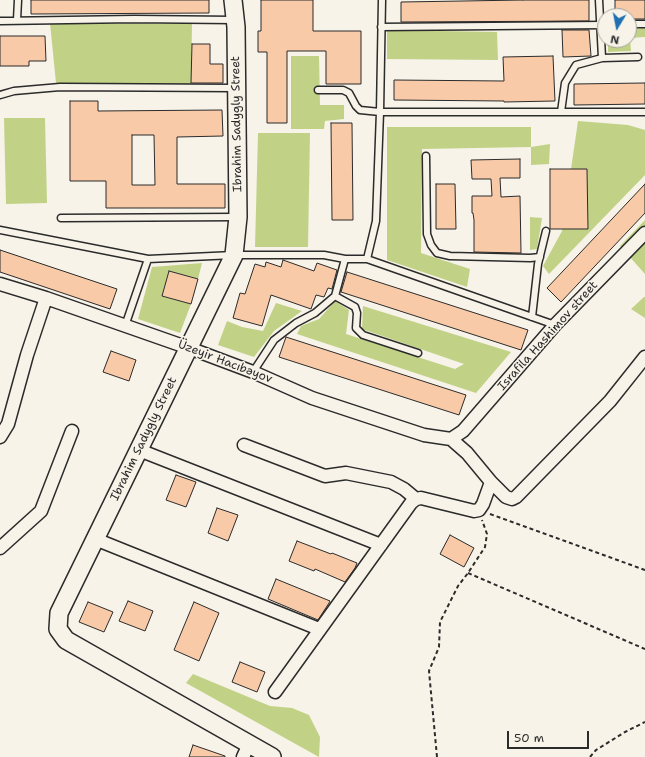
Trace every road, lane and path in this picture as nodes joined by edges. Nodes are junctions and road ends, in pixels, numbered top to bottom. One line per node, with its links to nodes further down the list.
1 (18, 0): 4 (lane)
2 (233, 0): 5 (street, Ibrahim Sadygly Street)
3 (382, 0): 8 (lane)
4 (17, 20): 5 (lane); 6 (lane)
5 (235, 20): 12 (street, Ibrahim Sadygly Street)
6 (0, 21)
7 (597, 25): 8 (lane)
8 (382, 27): 15 (lane)
9 (602, 48): 11 (lane)
10 (638, 57): 11 (lane)
11 (602, 58): 16 (lane)
12 (236, 88): 14 (lane); 21 (street, Ibrahim Sadygly Street)
13 (318, 90): 15 (lane)
14 (0, 95)
15 (380, 112): 16 (lane); 30 (lane)
16 (560, 112): 17 (lane)
17 (637, 112): 18 (lane); 19 (lane)
18 (645, 112)
19 (645, 117)
20 (426, 156): 27 (lane)
21 (238, 217): 22 (lane); 26 (street, Ibrahim Sadygly Street)
22 (61, 218)
23 (0, 230): 28 (lane)
24 (546, 231): 27 (lane)
25 (645, 233): 35 (street, Israfila Hashimov street)
26 (234, 255): 28 (lane); 29 (lane); 37 (street, Ibrahim Sadygly Street)
27 (540, 257): 34 (lane)
28 (148, 259): 36 (lane)
29 (345, 259): 30 (lane); 32 (lane)
30 (367, 259): 34 (lane)
31 (0, 284): 33 (street, Üzeyir Hacıbəyov)
32 (335, 296): 38 (lane); 40 (lane)
33 (46, 298): 36 (street, Üzeyir Hacıbəyov); 42 (street)
34 (532, 316): 35 (lane)
35 (555, 325): 43 (street, Israfila Hashimov street)
36 (125, 326): 37 (street, Üzeyir Hacıbəyov)
37 (189, 348): 40 (street, Üzeyir Hacıbəyov); 45 (street, Ibrahim Sadygly Street)
38 (418, 353)
39 (645, 357): 46 (street)
40 (253, 372): 43 (street, Üzeyir Hacıbəyov)
41 (72, 431): 51 (street)
42 (0, 437)
43 (451, 439): 46 (street)
44 (244, 445): 47 (street)
45 (139, 450): 49 (street, Ibrahim Sadygly Street); 50 (street)
46 (490, 482): 48 (street)
47 (416, 499): 48 (street); 50 (street)
48 (479, 510): 52 (path); 53 (path)
49 (95, 539): 54 (street); 58 (street, Ibrahim Sadygly Street)
50 (381, 545): 54 (street)
51 (0, 548)
52 (645, 570)
53 (468, 573): 55 (path); 60 (path)
54 (320, 629): 56 (street)
55 (645, 648)
56 (275, 692)
57 (645, 722): 61 (path)
58 (246, 751): 59 (street, Ibrahim Sadygly Street)
59 (272, 757)
60 (437, 757)
61 (590, 757)

